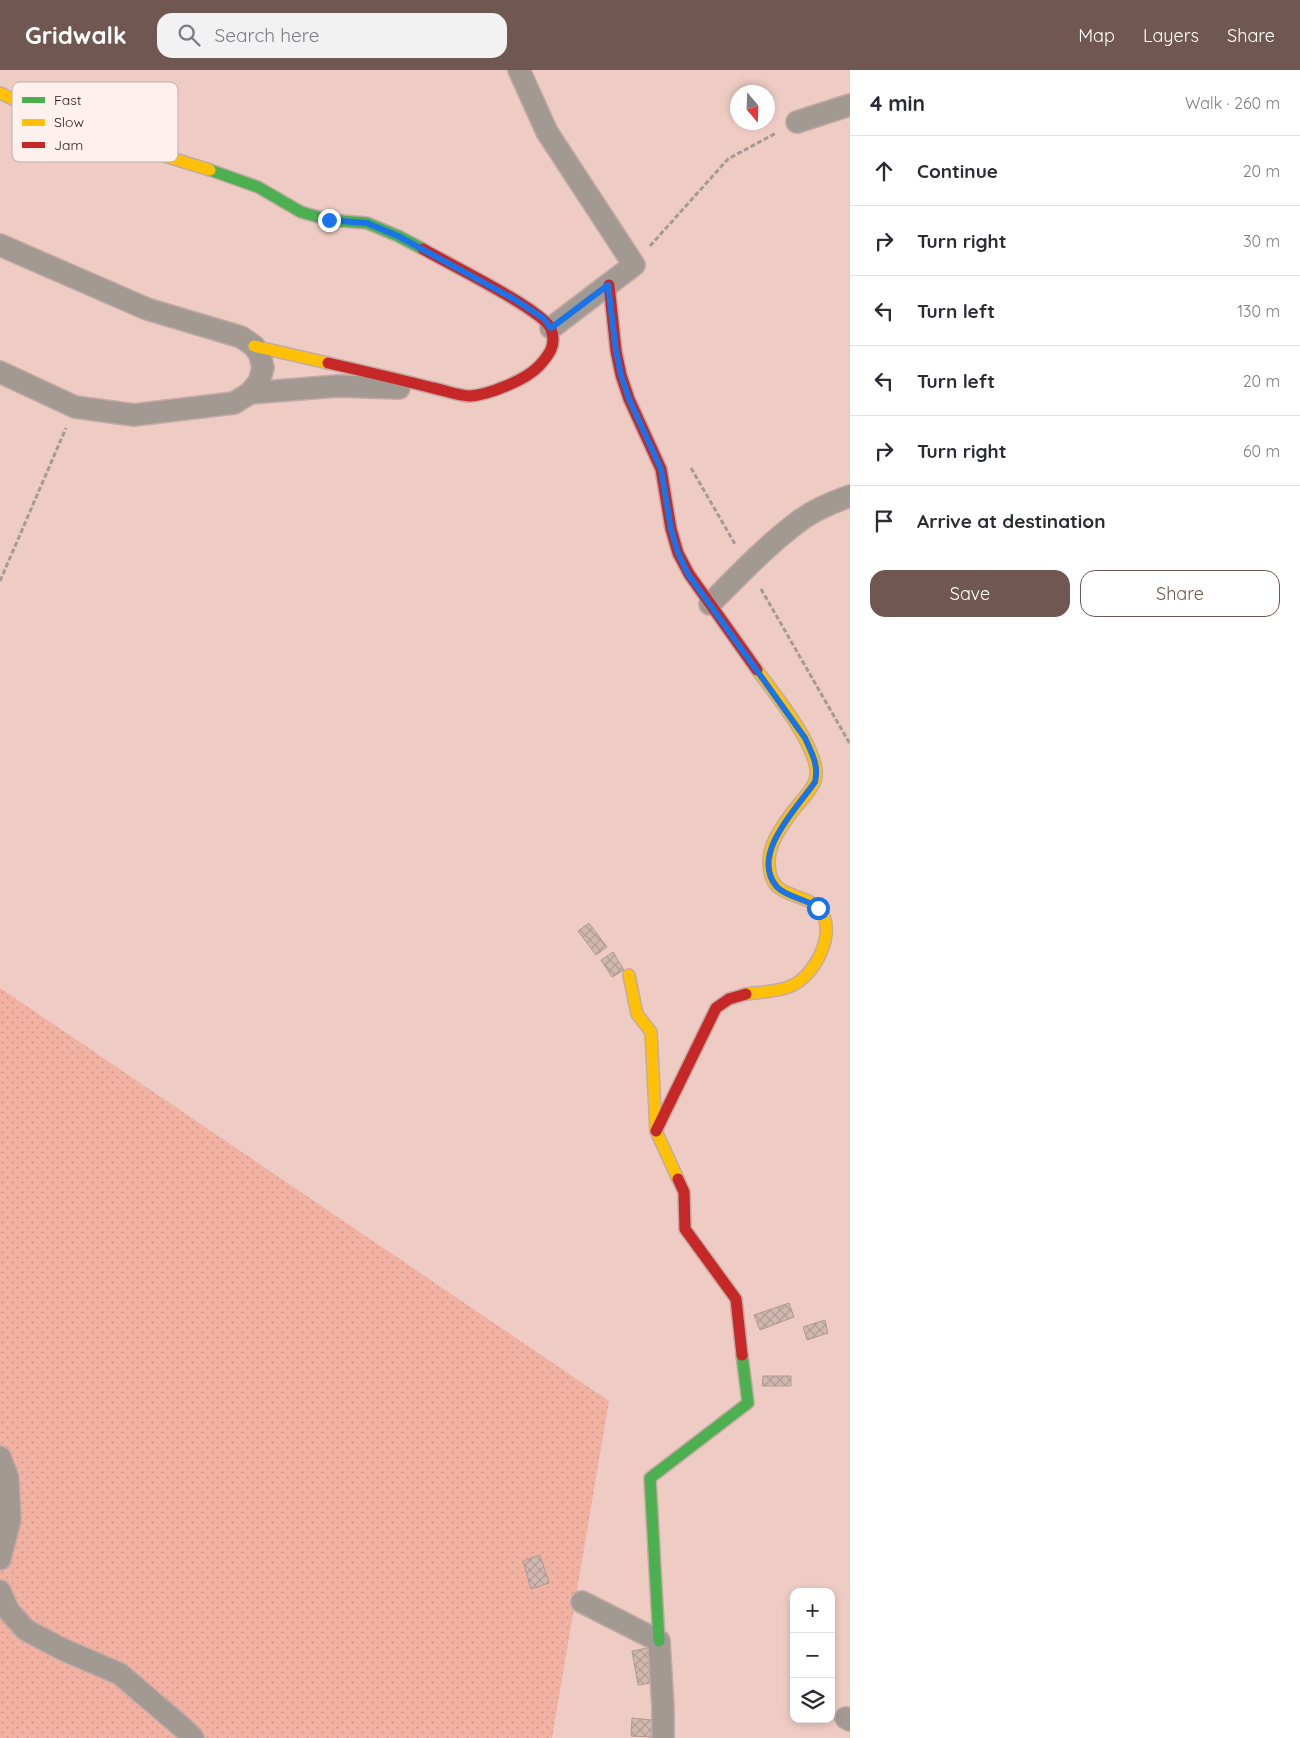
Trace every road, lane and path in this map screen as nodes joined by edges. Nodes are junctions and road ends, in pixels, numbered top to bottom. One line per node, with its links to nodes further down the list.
1 (519, 70): 8 (street)
2 (0, 93): 3 (street)
3 (12, 99)
4 (850, 105): 5 (street)
5 (797, 122): 8 (path)
6 (178, 160): 10 (street)
7 (0, 245): 11 (street)
8 (634, 265): 9 (street)
9 (608, 285): 10 (street); 20 (street)
10 (551, 328): 13 (street)
11 (254, 346): 13 (street); 14 (street)
12 (0, 372): 15 (street)
13 (444, 390): 14 (street)
14 (250, 393): 15 (street)
15 (75, 408): 19 (path)
16 (689, 465): 18 (path)
17 (850, 496): 18 (street)
18 (747, 566): 20 (street); 21 (path)
19 (0, 581)
20 (710, 604): 23 (street)
21 (850, 744)
22 (629, 975): 23 (street)
23 (656, 1131): 28 (street)
24 (0, 1457): 25 (street)
25 (0, 1559)
26 (0, 1591): 29 (street)
27 (582, 1602): 28 (street)
28 (658, 1641): 30 (street)
29 (192, 1738)
30 (663, 1738)

